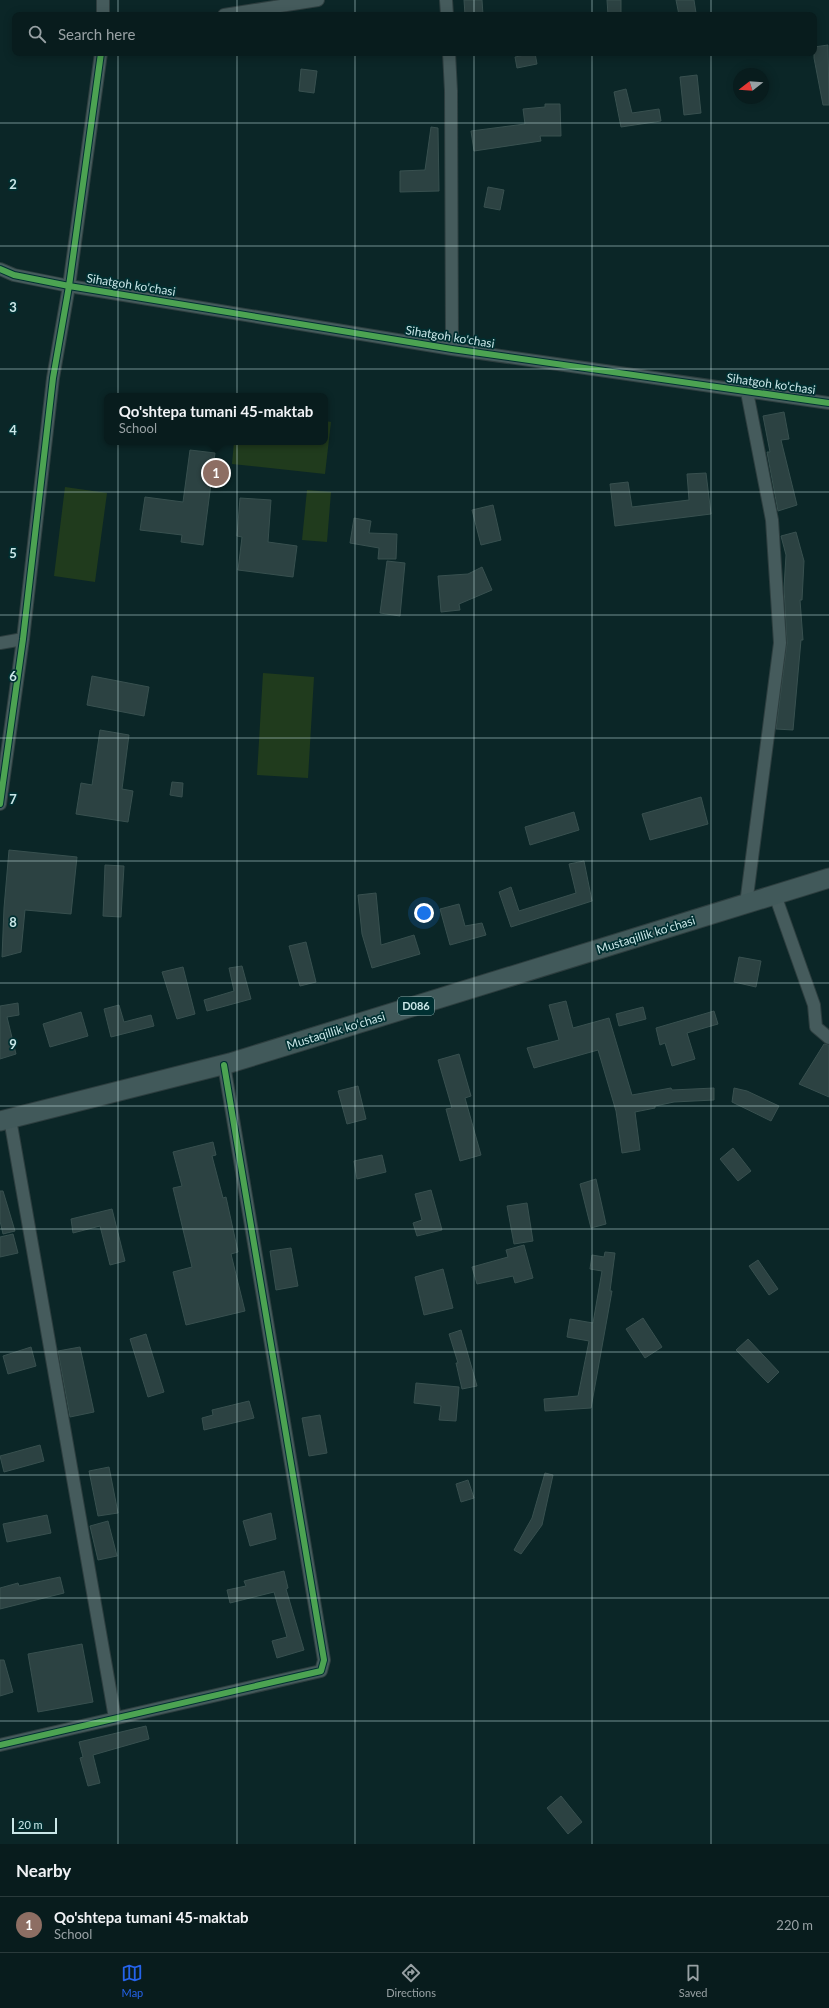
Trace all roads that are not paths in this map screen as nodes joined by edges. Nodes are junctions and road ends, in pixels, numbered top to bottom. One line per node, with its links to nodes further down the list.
1 (103, 0): 4 (street)
2 (318, 0): 5 (street)
3 (446, 0): 6 (street)
4 (103, 12)
5 (243, 12)
6 (447, 12)
7 (101, 56): 10 (street, Sihatgoh ko'chasi)
8 (449, 56): 11 (street)
9 (0, 269): 10 (street, Sihatgoh ko'chasi)
10 (69, 286): 11 (street, Sihatgoh ko'chasi); 14 (street, Sihatgoh ko'chasi)
11 (452, 349): 12 (street, Sihatgoh ko'chasi)
12 (747, 392): 13 (street, Sihatgoh ko'chasi); 19 (street)
13 (829, 403)
14 (23, 639): 15 (street); 16 (street, Sihatgoh ko'chasi)
15 (0, 643)
16 (0, 804)
17 (829, 878): 18 (main road, Mustaqillik koʻchasi / D086)
18 (775, 895): 19 (main road, Mustaqillik koʻchasi / D086); 20 (street)
19 (746, 904): 21 (main road, Mustaqillik koʻchasi / D086)
20 (829, 1038)
21 (224, 1065): 22 (main road, Mustaqillik koʻchasi / D086); 23 (street)
22 (5, 1120): 23 (street)
23 (115, 1718): 24 (street)
24 (0, 1745)

